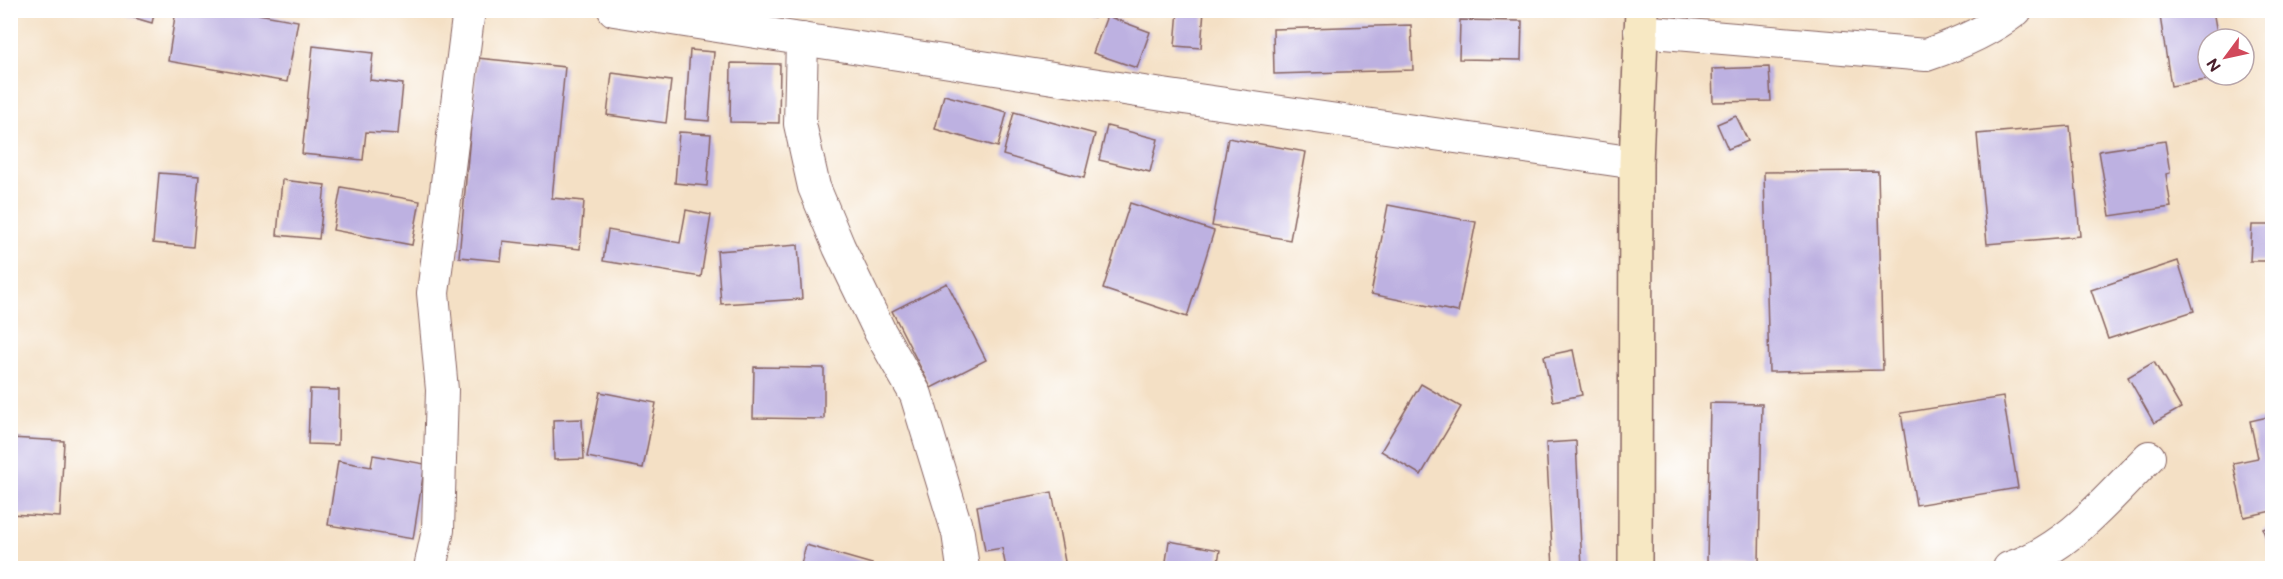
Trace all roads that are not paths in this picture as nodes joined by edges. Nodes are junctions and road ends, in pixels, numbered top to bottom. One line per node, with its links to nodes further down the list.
1 (469, 10): 8 (street)
2 (614, 10): 5 (street)
3 (2016, 10): 4 (street)
4 (1641, 21): 6 (main road)
5 (802, 39): 6 (street); 9 (street)
6 (1636, 163): 10 (main road)
7 (2149, 457): 11 (street)
8 (430, 568)
9 (963, 568)
10 (1635, 568)
11 (2009, 568)

